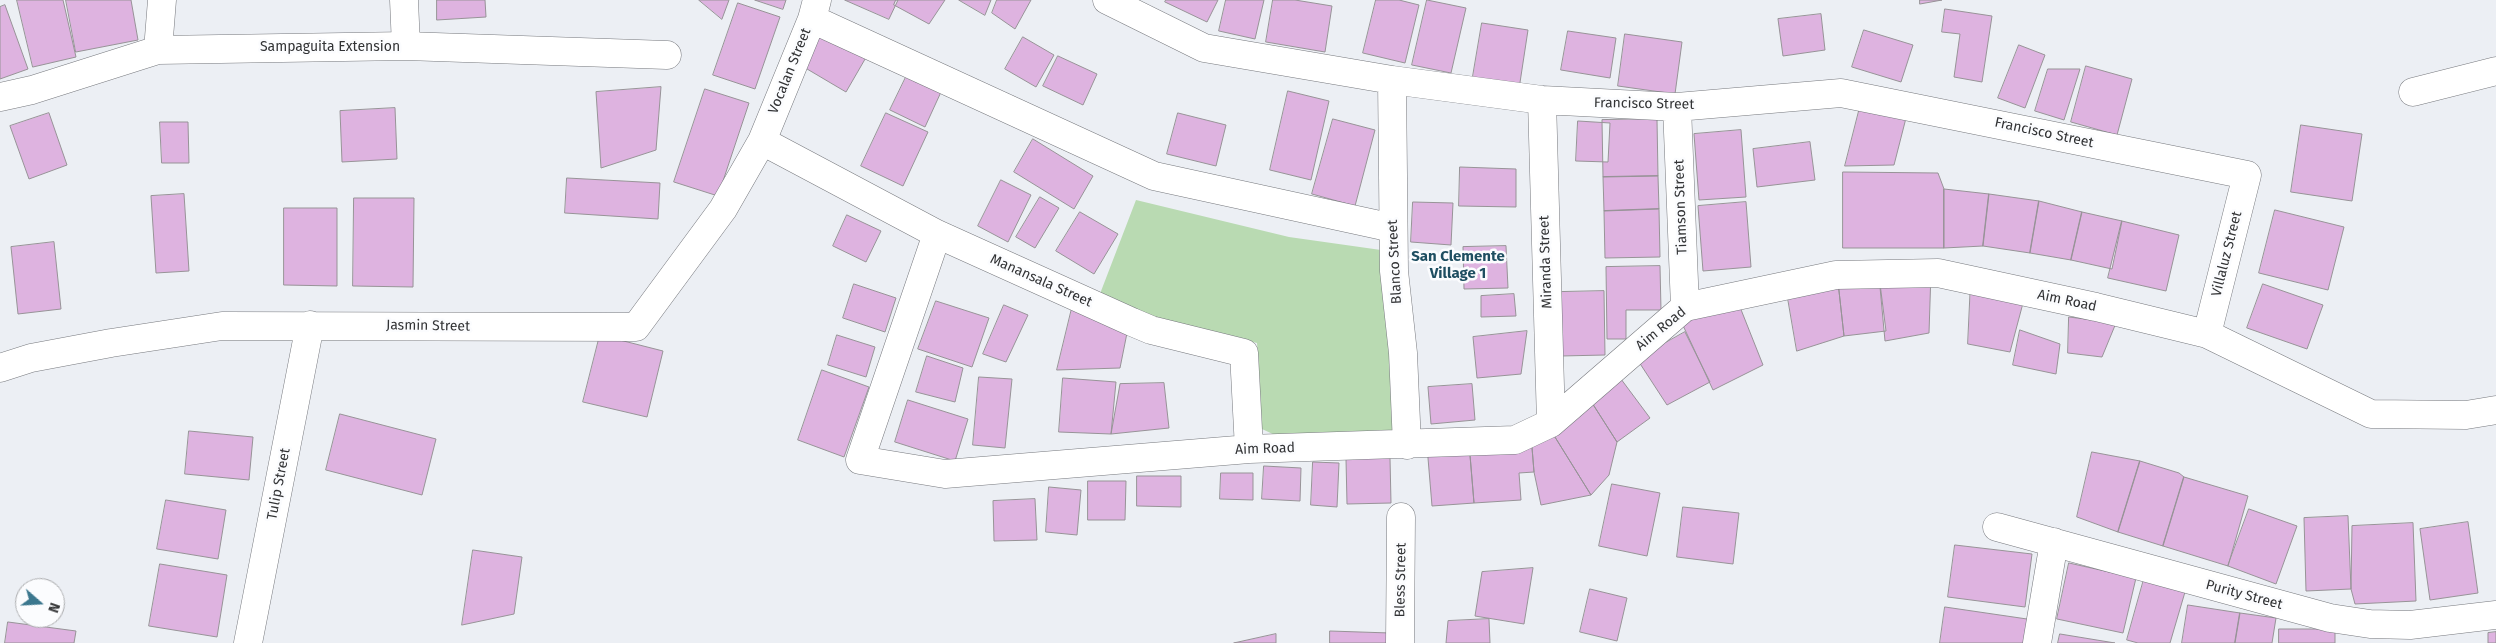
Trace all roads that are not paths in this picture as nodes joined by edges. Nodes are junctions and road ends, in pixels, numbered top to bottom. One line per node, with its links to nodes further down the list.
1 (162, 0): 6 (street)
2 (404, 0): 5 (street)
3 (1107, 0): 9 (street, Francisco Street)
4 (814, 9): 14 (street, Vocalan Street); 16 (street)
5 (406, 46): 6 (street, Sampaguita Extension); 7 (street, Sampaguita Extension)
6 (158, 50): 11 (street, Sampaguita Extension)
7 (667, 55)
8 (2496, 71): 10 (street)
9 (1392, 80): 12 (street, Francisco Street); 16 (street, Blanco Street)
10 (2413, 92)
11 (0, 97)
12 (1542, 100): 13 (street, Francisco Street); 23 (street, Miranda Street)
13 (1677, 107): 15 (street, Francisco Street); 18 (street, Tiamson Street)
14 (762, 141): 17 (street, Manansala Street); 19 (street, Jasmin Street)
15 (2247, 175): 20 (street, Villaluz Street)
16 (1393, 228): 24 (street, Blanco Street)
17 (937, 234): 25 (street, Manansala Street); 25 (street, Aim Road)
18 (1685, 307): 20 (street, Aim Road); 23 (street, Aim Road)
19 (310, 325): 21 (street, Jasmin Street); 30 (street, Tulip Street)
20 (2207, 334): 22 (street, Aim Road)
21 (0, 368)
22 (2496, 410)
23 (1551, 423): 24 (street, Aim Road)
24 (1407, 445): 25 (street, Aim Road)
25 (1249, 449)
26 (1402, 517): 31 (street, Bless Street)
27 (1997, 527): 28 (street, Purity Street)
28 (2054, 542): 29 (street, Purity Street); 32 (street)
29 (2496, 615)
30 (248, 643)
31 (1400, 643)
32 (2037, 643)

